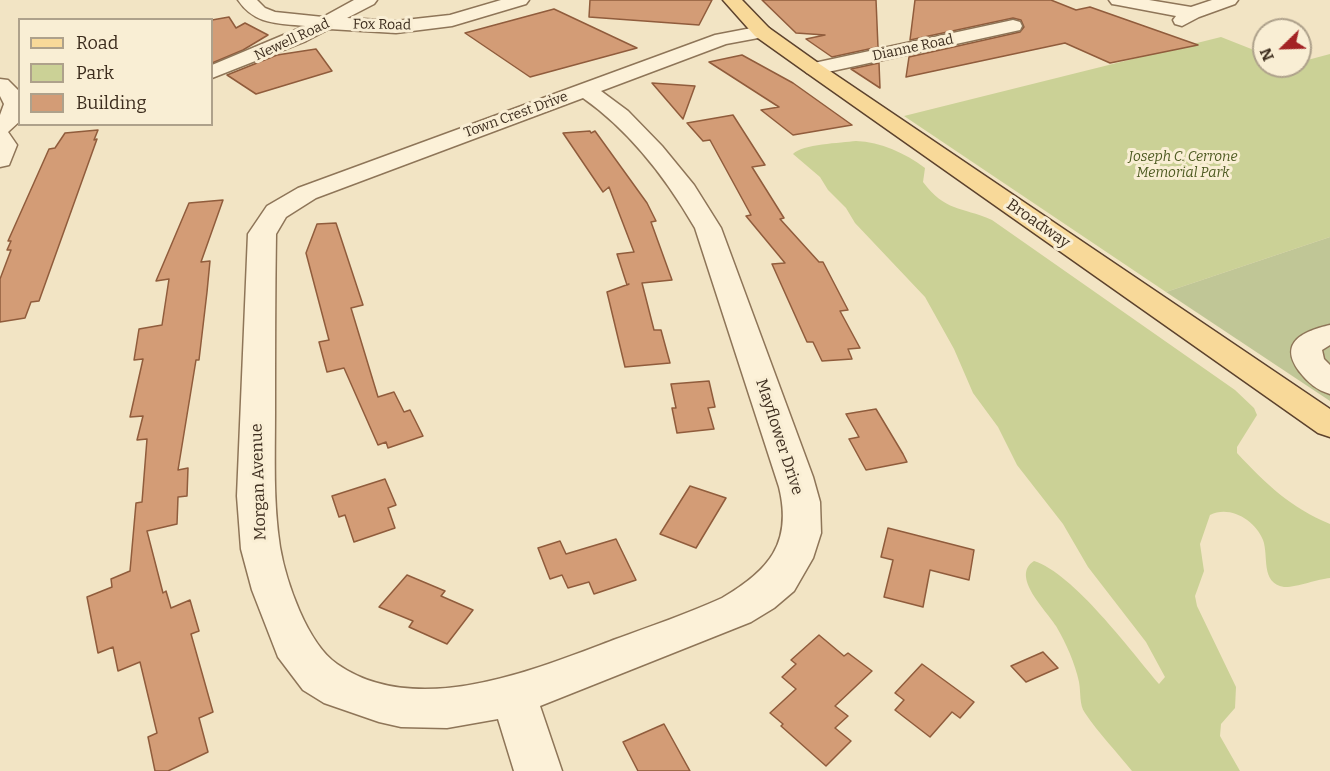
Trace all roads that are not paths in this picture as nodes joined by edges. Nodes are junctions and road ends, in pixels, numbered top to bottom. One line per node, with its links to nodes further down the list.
1 (247, 0): 7 (street, Fox Road)
2 (368, 0): 7 (street, Newell Road)
3 (520, 0): 7 (street, Fox Road)
4 (1118, 0): 5 (street)
5 (1228, 0)
6 (748, 17): 9 (main road, Broadway); 12 (street, Town Crest Drive)
7 (329, 23): 10 (street, Newell Road)
8 (1013, 26): 9 (street, Dianne Road)
9 (814, 69): 19 (main road, Broadway)
10 (213, 72)
11 (0, 85): 13 (street)
12 (585, 90): 16 (street, Town Crest Drive); 20 (street, Mayflower Drive)
13 (0, 127)
14 (0, 137): 15 (street)
15 (0, 160)
16 (276, 212): 20 (street, Morgan Avenue)
17 (1330, 334): 18 (street)
18 (1330, 383)
19 (1330, 426)
20 (514, 696): 21 (street)
21 (538, 771)

